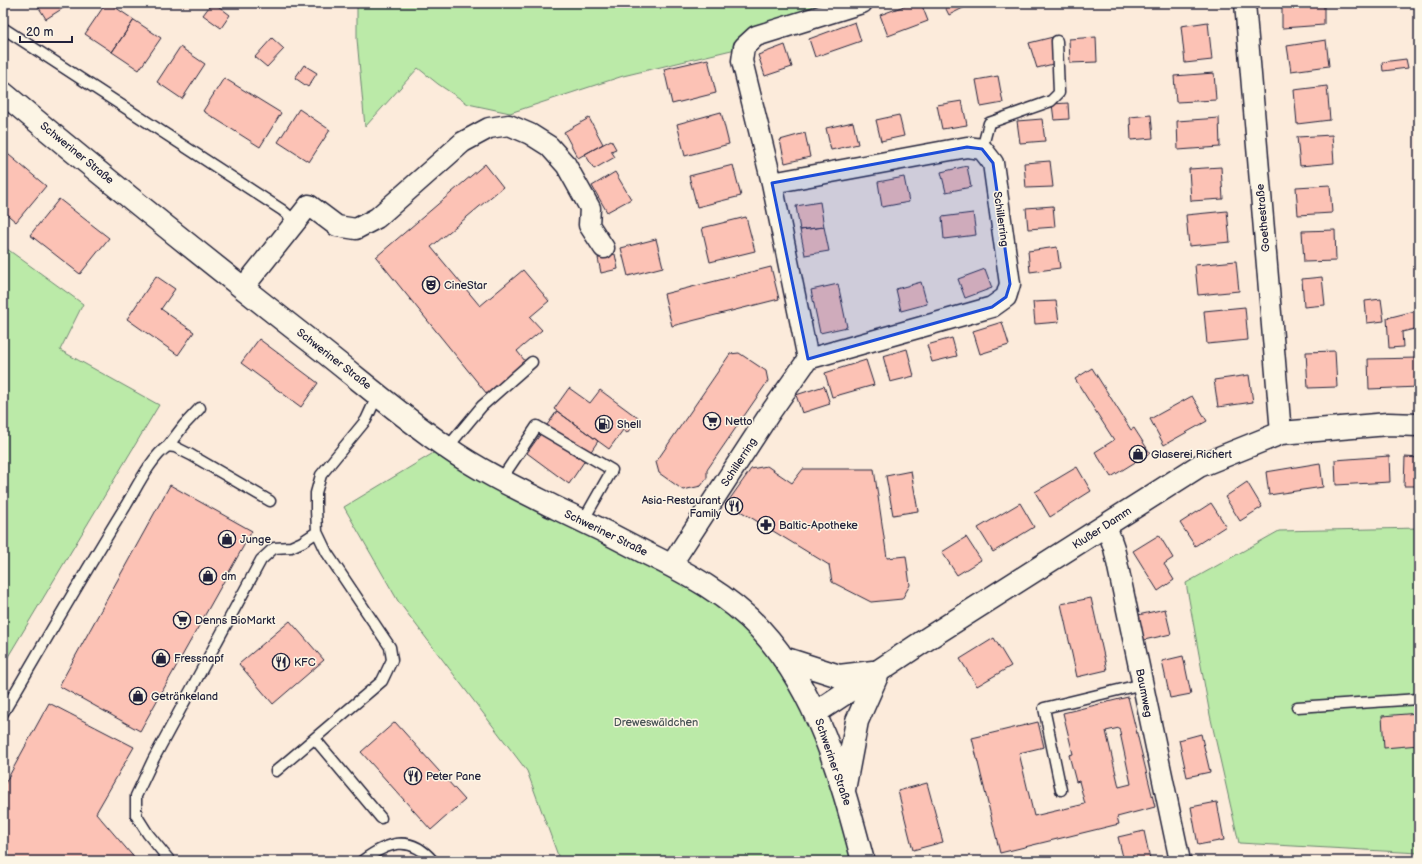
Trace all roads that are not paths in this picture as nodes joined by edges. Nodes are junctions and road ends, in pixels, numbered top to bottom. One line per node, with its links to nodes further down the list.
1 (862, 3): 7 (street)
2 (1245, 3): 16 (street, Goethestraße)
3 (3, 28): 8 (lane)
4 (1057, 41): 6 (lane)
5 (3, 93): 10 (main road, Schweriner Straße)
6 (982, 149): 7 (street); 11 (street, Schillerring)
7 (772, 184): 11 (street)
8 (296, 222): 9 (street); 10 (street)
9 (604, 248)
10 (243, 288): 13 (main road, Schweriner Straße)
11 (808, 359): 24 (street, Schillerring)
12 (532, 362): 18 (lane)
13 (378, 394): 18 (main road, Schweriner Straße); 23 (lane)
14 (200, 408): 17 (lane)
15 (1419, 425): 16 (main road, Klußer Damm)
16 (1281, 433): 22 (main road, Klußer Damm)
17 (168, 446): 20 (lane); 30 (lane)
18 (447, 448): 19 (main road, Schweriner Straße)
19 (500, 481): 21 (main road, Schweriner Straße); 21 (lane)
20 (270, 501)
21 (583, 521): 24 (main road, Schweriner Straße)
22 (1106, 525): 26 (main road, Klußer Damm); 27 (street, Baumweg)
23 (317, 532): 32 (lane); 37 (lane)
24 (671, 565): 25 (main road, Schweriner Straße)
25 (783, 658): 26 (main road); 31 (main road, Schweriner Straße)
26 (879, 671): 31 (main road, Klußer Damm); 35 (main road)
27 (1143, 684): 34 (lane); 41 (street, Baumweg)
28 (1419, 699): 29 (lane)
29 (1297, 708)
30 (3, 713)
31 (815, 713): 35 (main road, Schweriner Straße)
32 (315, 739): 33 (lane); 36 (lane)
33 (276, 771)
34 (1061, 790)
35 (844, 792): 40 (main road, Schweriner Straße)
36 (382, 818)
37 (170, 861)
38 (362, 861): 39 (lane)
39 (433, 861)
40 (863, 861)
41 (1180, 861)

